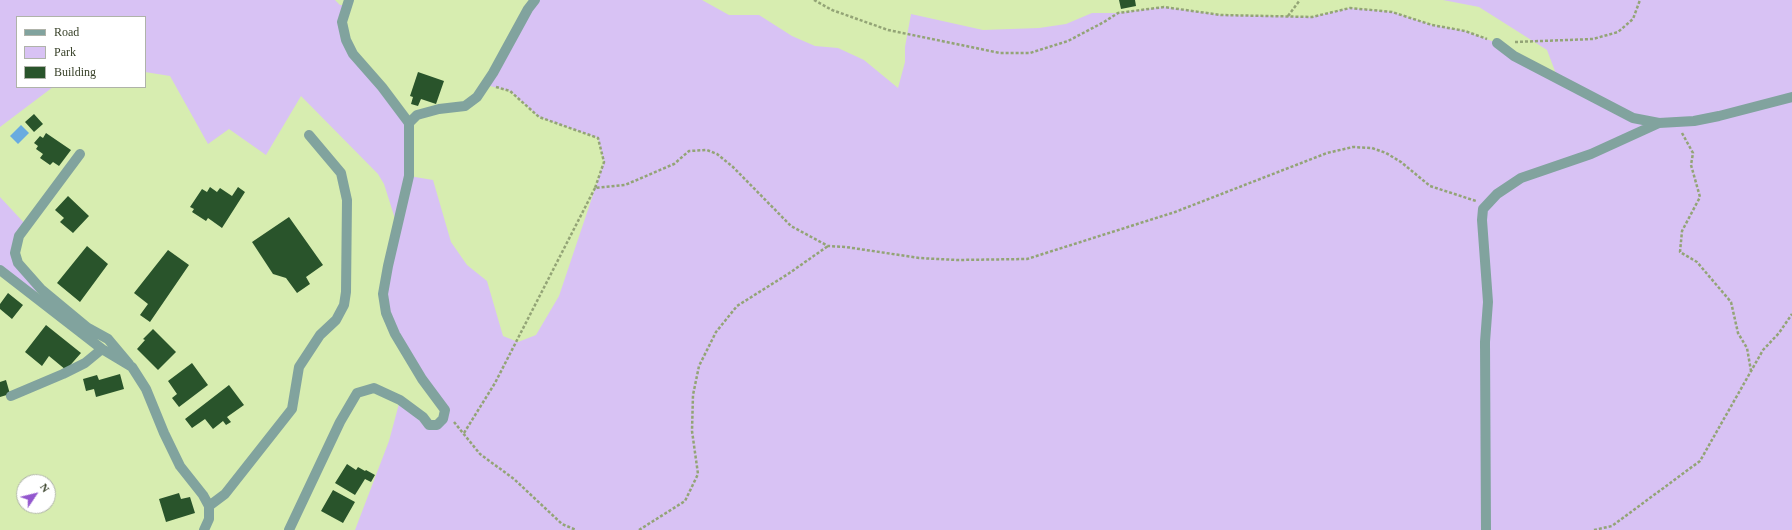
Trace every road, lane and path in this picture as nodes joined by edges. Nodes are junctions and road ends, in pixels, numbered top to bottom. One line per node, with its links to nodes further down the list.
1 (349, 0): 11 (street)
2 (536, 0): 8 (street)
3 (814, 0): 6 (path)
4 (1300, 0): 6 (path)
5 (1640, 0): 7 (path)
6 (1288, 16): 7 (path)
7 (1497, 43): 12 (street)
8 (486, 85): 11 (street); 15 (path)
9 (1792, 97): 10 (street)
10 (1676, 122): 12 (street); 22 (path)
11 (409, 123): 24 (street)
12 (1659, 123): 16 (street)
13 (309, 135): 26 (street)
14 (80, 154): 21 (street)
15 (595, 188): 17 (path); 25 (path)
16 (1483, 209): 17 (path); 31 (street)
17 (828, 246): 30 (path)
18 (0, 270): 20 (street)
19 (1792, 314): 22 (path)
20 (102, 349): 21 (street); 23 (street)
21 (132, 367): 26 (street)
22 (1751, 371): 32 (path)
23 (11, 396)
24 (445, 410): 25 (path); 28 (street)
25 (464, 433): 29 (path)
26 (209, 506): 27 (street)
27 (204, 530)
28 (289, 530)
29 (576, 530)
30 (639, 530)
31 (1486, 530)
32 (1594, 530)

